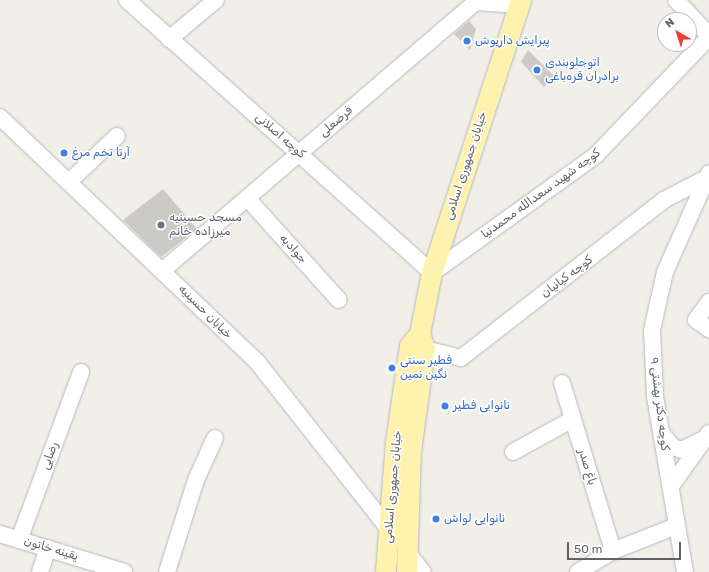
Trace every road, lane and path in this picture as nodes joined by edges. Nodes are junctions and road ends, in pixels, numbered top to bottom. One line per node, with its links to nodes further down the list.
1 (127, 0): 6 (street, کوچه اصلانی)
2 (216, 0): 6 (street)
3 (676, 0): 5 (street)
4 (520, 3): 9 (street, فرضعلی); 14 (main road, خیابان جمهوری اسلامی)
5 (709, 36): 14 (street, کوچه شهید سعدالله محمدنیا)
6 (169, 39): 9 (street, کوچه اصلانی)
7 (0, 117): 11 (street, خیابان حسینیه)
8 (117, 136): 11 (street)
9 (300, 154): 12 (street, فرضعلی); 14 (street, کوچه اصلانی)
10 (708, 175): 18 (street, کوچه کیانیان); 22 (street, کوچه دکتر بهشتی ۹)
11 (70, 181): 13 (street, خیابان حسینیه)
12 (247, 198): 13 (street, فرضعلی); 15 (street, جوادیه)
13 (163, 270): 28 (street, خیابان حسینیه)
14 (432, 273): 18 (main road, خیابان جمهوری اسلامی)
15 (339, 300)
16 (709, 302): 17 (street)
17 (709, 329)
18 (422, 341): 28 (main road, خیابان جمهوری اسلامی); 33 (main road, خیابان جمهوری اسلامی)
19 (81, 372): 30 (street, رضایی)
20 (562, 382): 21 (street, باغ صدر)
21 (573, 418): 25 (street); 32 (street, باغ صدر)
22 (662, 434): 23 (street); 26 (street, کوچه دکتر بهشتی ۹)
23 (705, 436): 26 (street)
24 (215, 438): 36 (street)
25 (513, 452)
26 (671, 486): 27 (street, کوچه دکتر بهشتی ۹)
27 (676, 526): 32 (street); 40 (street, کوچه دکتر بهشتی ۹)
28 (388, 528): 37 (main road, خیابان جمهوری اسلامی)
29 (0, 534): 30 (street, یقینه خاتون)
30 (19, 540): 31 (street, یقینه خاتون)
31 (48, 548): 34 (street, یقینه خاتون); 35 (street)
32 (613, 551): 39 (street)
33 (407, 562): 38 (street)
34 (116, 571)
35 (40, 572)
36 (166, 572)
37 (386, 572)
38 (423, 572)
39 (578, 572)
40 (685, 572)

